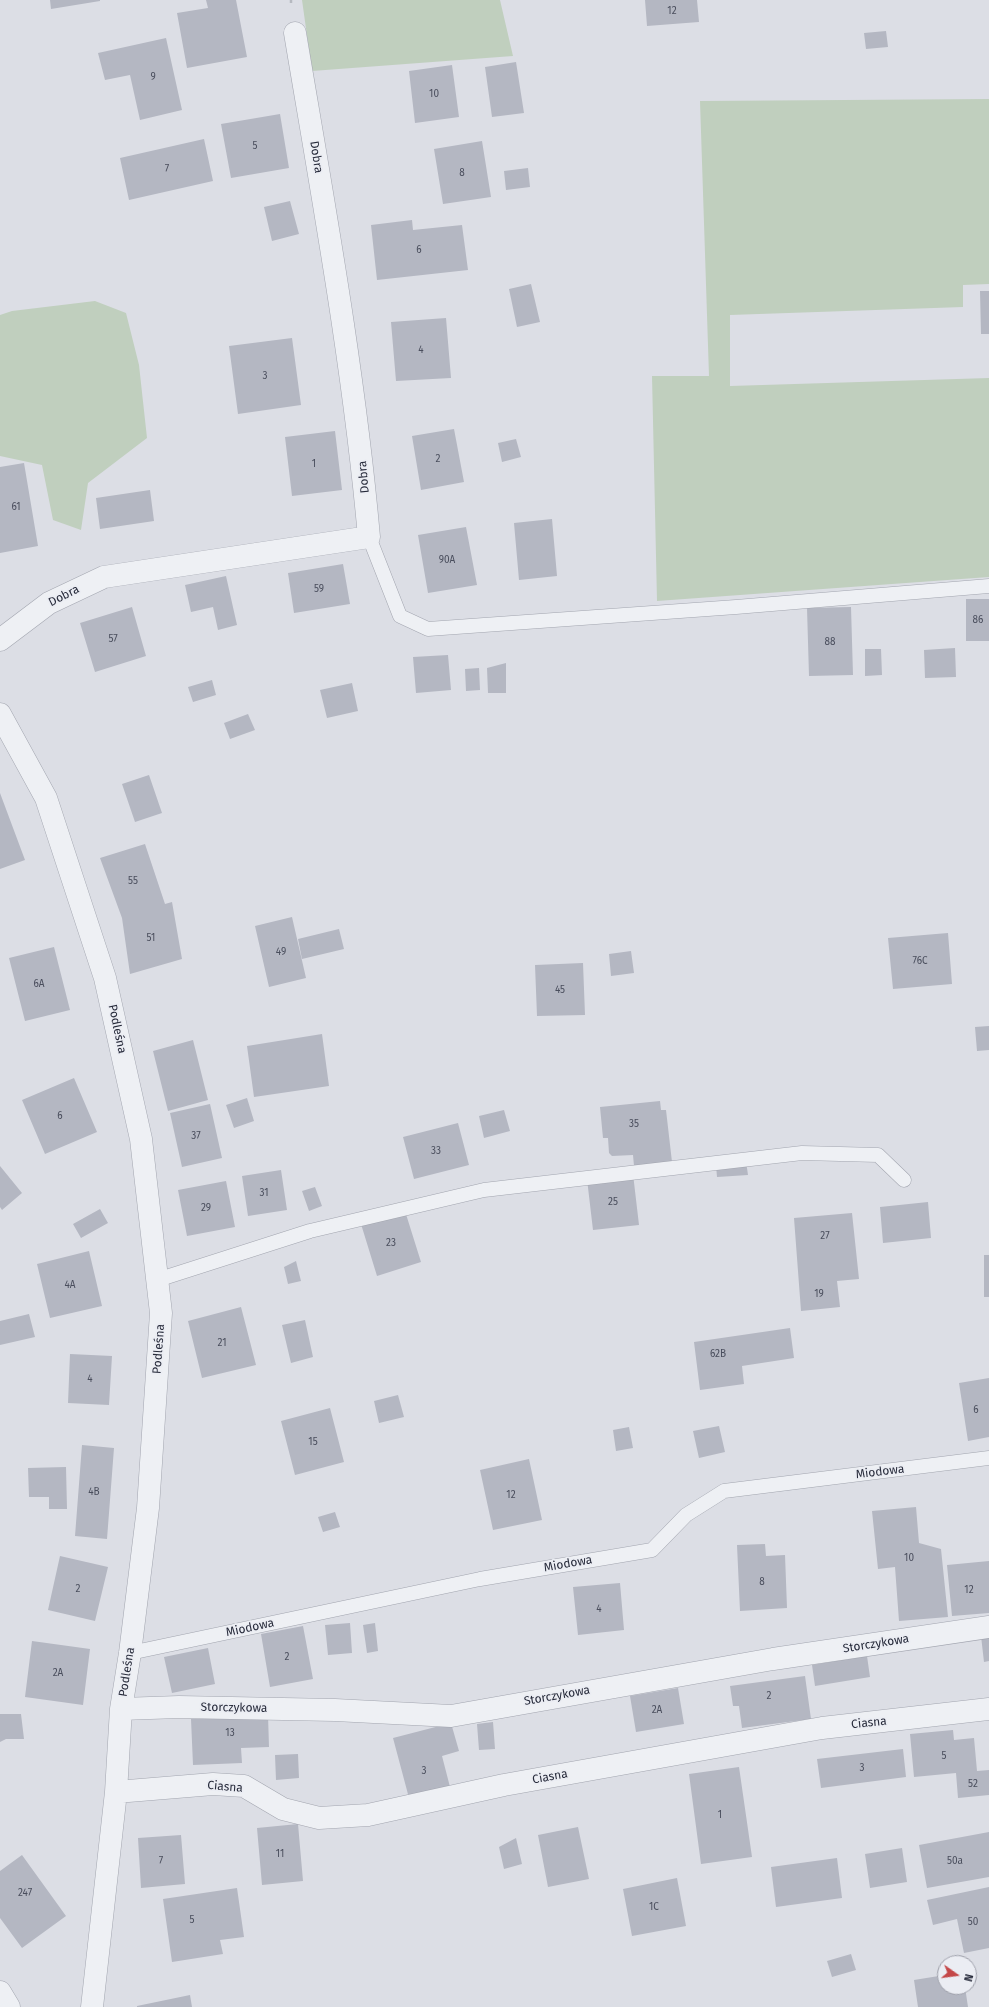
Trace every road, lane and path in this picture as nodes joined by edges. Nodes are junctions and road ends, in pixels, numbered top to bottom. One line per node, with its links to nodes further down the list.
1 (295, 33): 2 (street, Dobra)
2 (369, 537): 3 (lane); 4 (street, Dobra)
3 (989, 586)
4 (0, 640)
5 (0, 714): 7 (street, Podleśna)
6 (904, 1180): 7 (lane)
7 (157, 1280): 10 (street, Podleśna)
8 (989, 1458): 10 (lane, Miodowa)
9 (989, 1627): 11 (street, Storczykowa)
10 (130, 1653): 11 (street, Podleśna)
11 (120, 1709): 13 (street, Podleśna)
12 (989, 1709): 13 (street, Ciasna)
13 (116, 1792): 16 (street, Podleśna)
14 (0, 1992): 15 (street)
15 (8, 2007)
16 (92, 2007)

